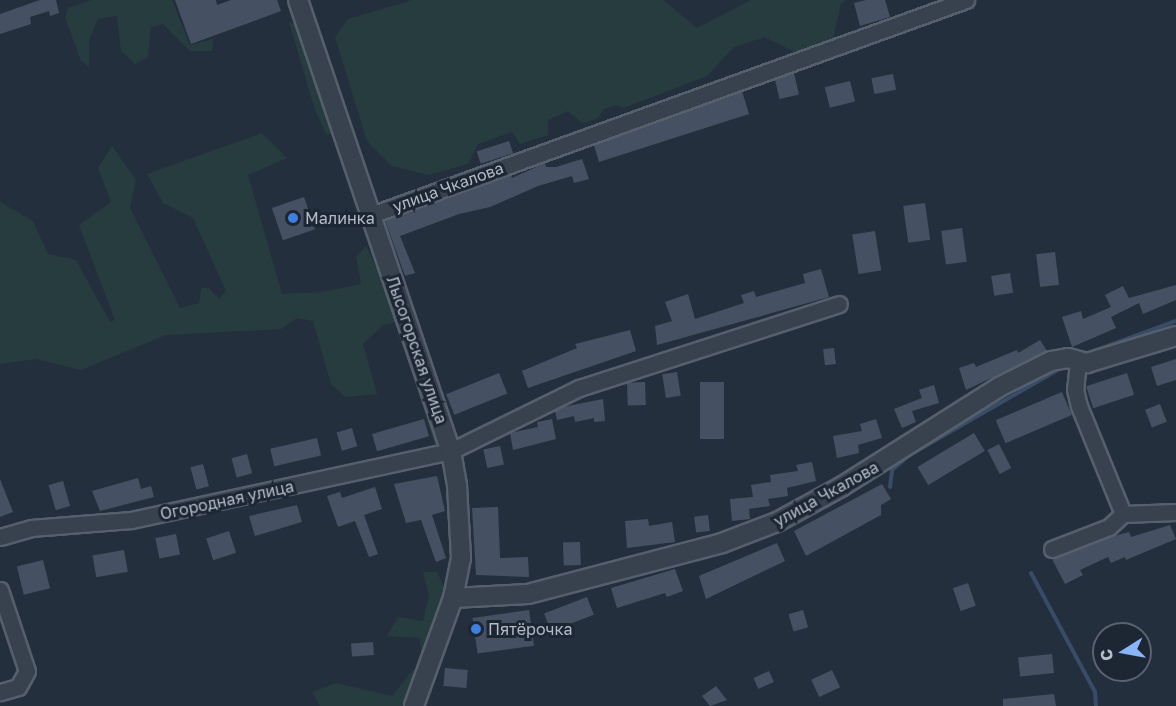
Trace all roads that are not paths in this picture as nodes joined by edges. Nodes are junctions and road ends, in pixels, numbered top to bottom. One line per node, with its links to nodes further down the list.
1 (298, 0): 3 (street, Лысогорская улица)
2 (966, 0): 3 (street, улица Чкалова)
3 (371, 215): 7 (street, Лысогорская улица)
4 (839, 304): 7 (street, Огородная улица)
5 (1176, 336): 6 (street, улица Чкалова)
6 (1078, 362): 9 (street); 13 (street, улица Чкалова)
7 (452, 451): 10 (street, Огородная улица); 13 (street, Лысогорская улица)
8 (1176, 512): 9 (street)
9 (1123, 514): 11 (street)
10 (0, 537)
11 (1052, 549)
12 (0, 590): 14 (street)
13 (453, 598): 15 (street, Лысогорская улица)
14 (0, 692)
15 (414, 706)

